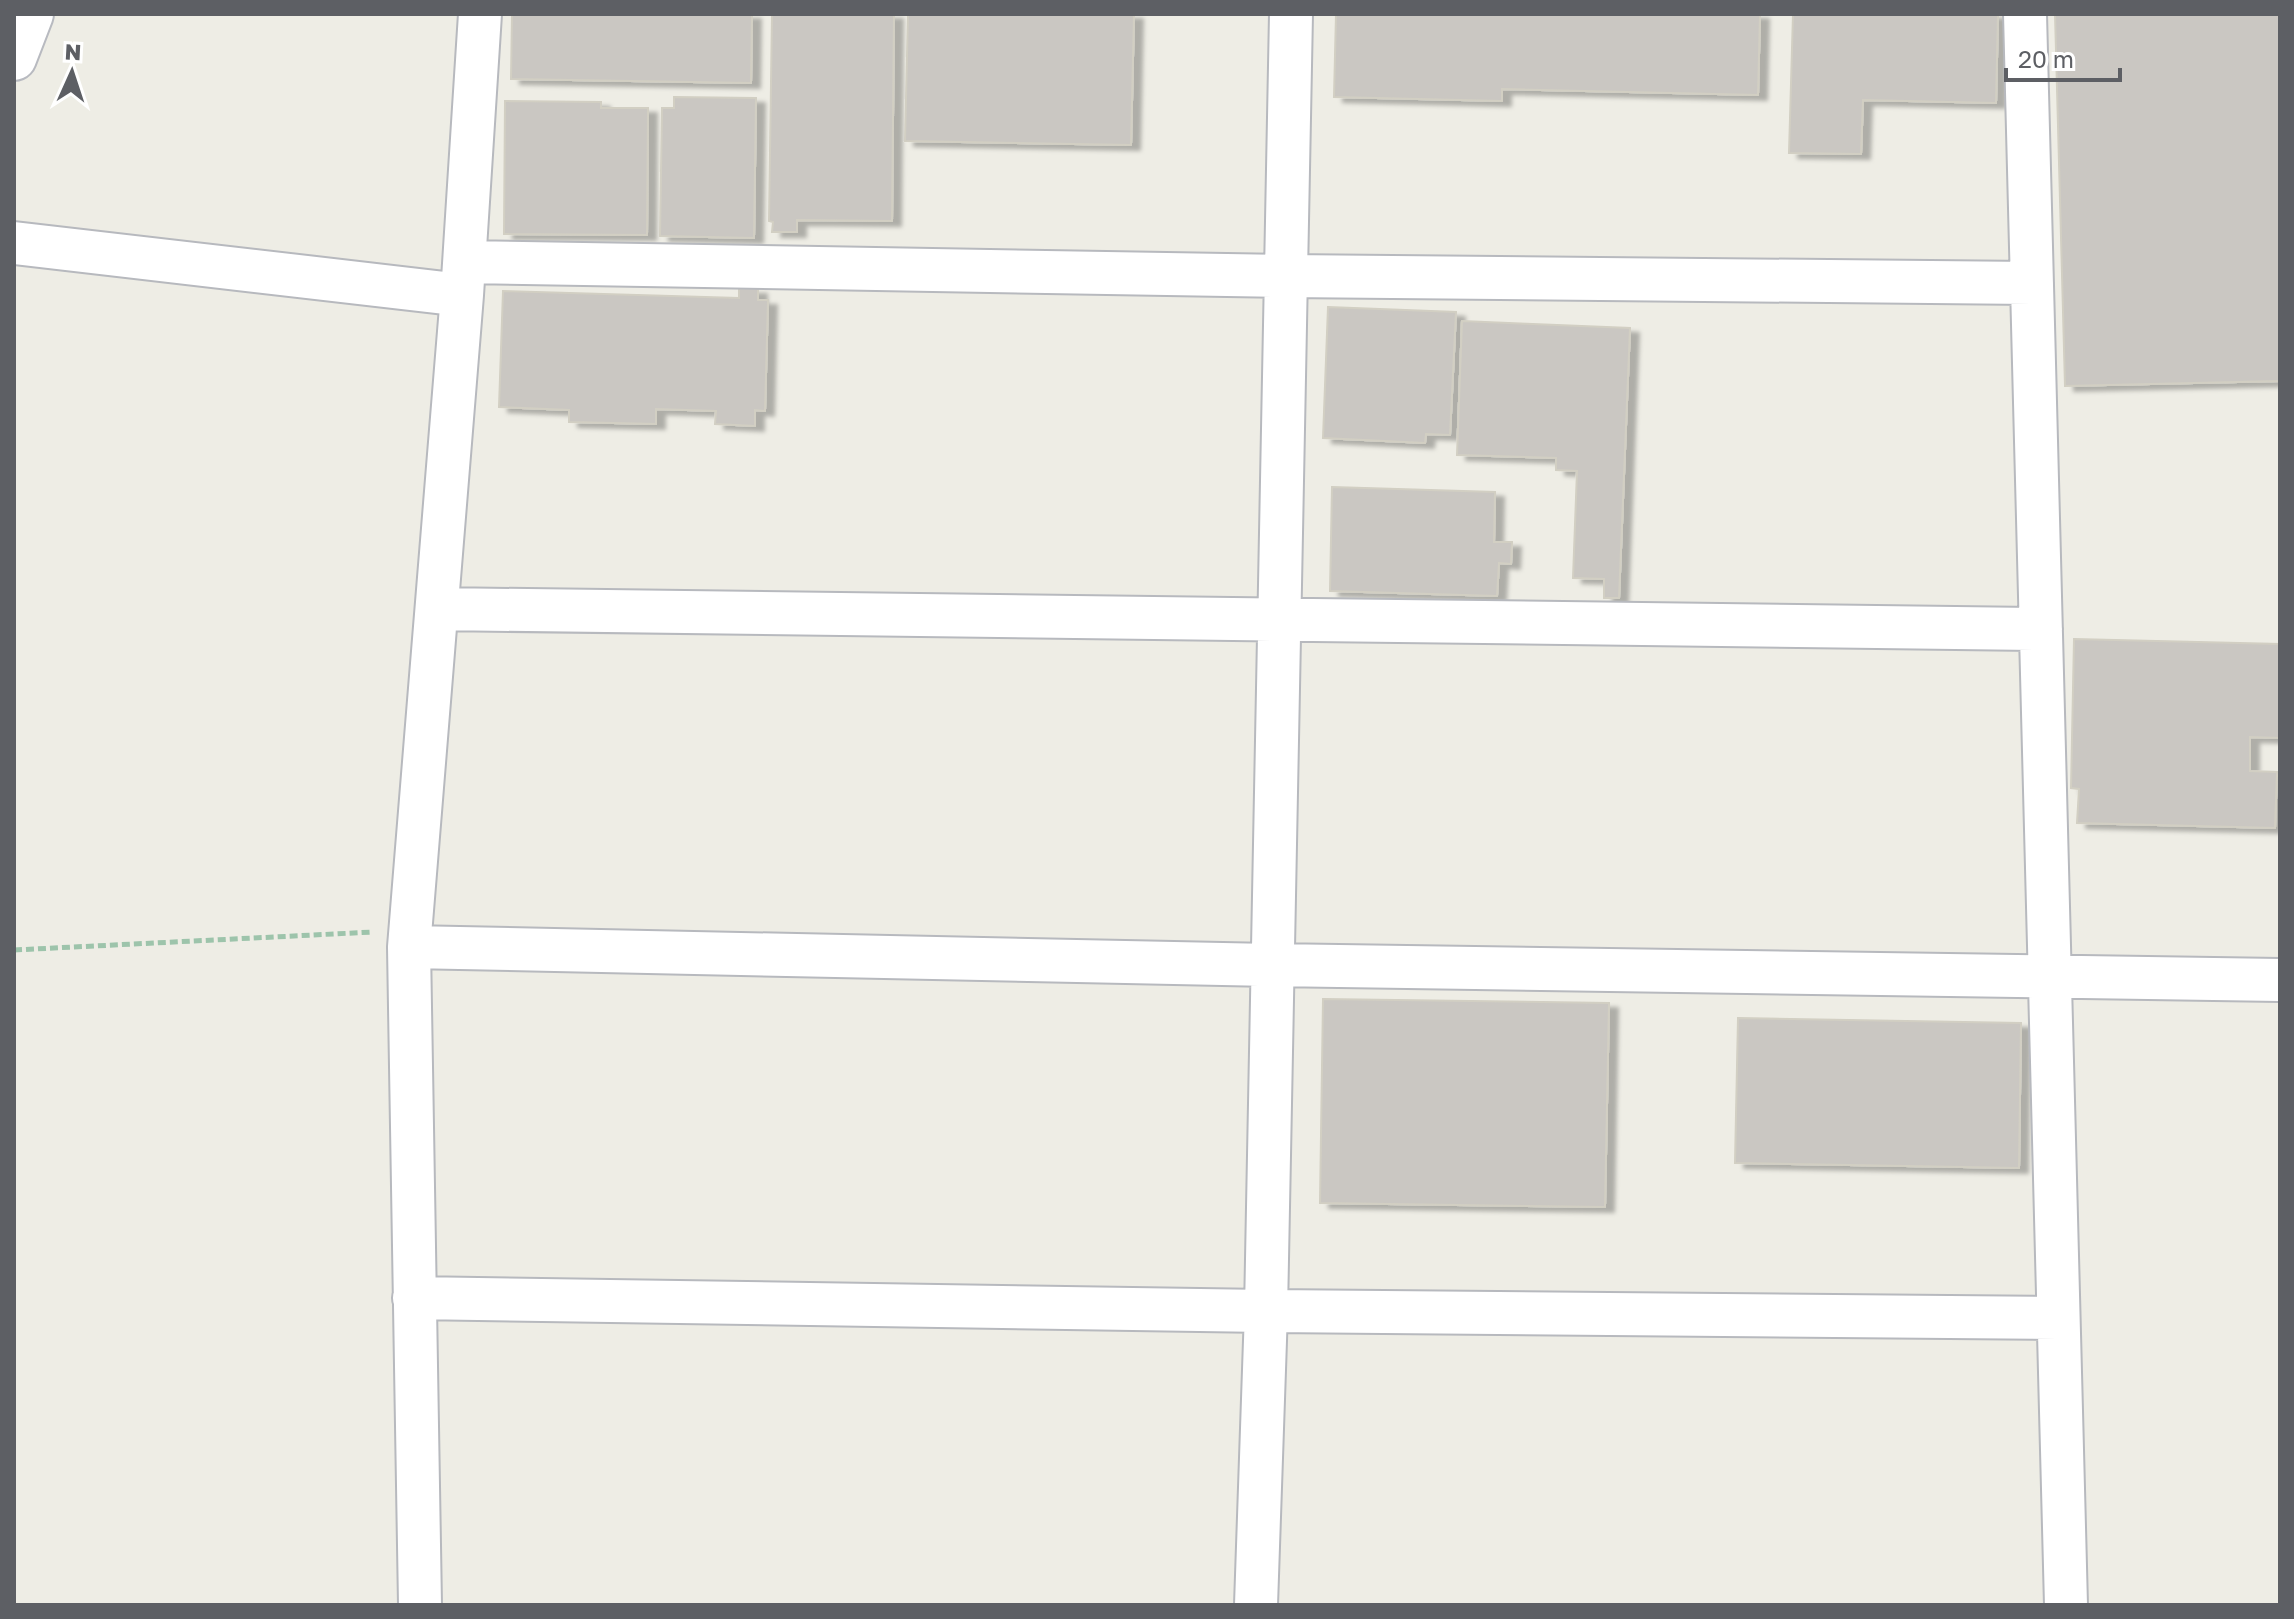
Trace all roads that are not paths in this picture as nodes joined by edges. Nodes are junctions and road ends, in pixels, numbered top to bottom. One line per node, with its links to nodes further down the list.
1 (31, 14): 5 (main road)
2 (480, 14): 8 (street)
3 (1291, 14): 7 (street)
4 (2025, 14): 9 (street)
5 (14, 58)
6 (14, 243): 8 (street)
7 (1286, 276): 8 (street); 9 (street); 11 (street)
8 (464, 279): 10 (street)
9 (2032, 283): 12 (street)
10 (438, 609): 11 (street); 13 (street)
11 (1279, 620): 12 (street); 14 (street)
12 (2041, 629): 15 (street)
13 (409, 939): 14 (street); 17 (street)
14 (1271, 965): 15 (street); 18 (street)
15 (2048, 977): 16 (street); 19 (street)
16 (2280, 980)
17 (414, 1298): 18 (street); 20 (street)
18 (1266, 1311): 19 (street); 21 (street)
19 (2058, 1318): 22 (street)
20 (420, 1605)
21 (1256, 1605)
22 (2066, 1605)

